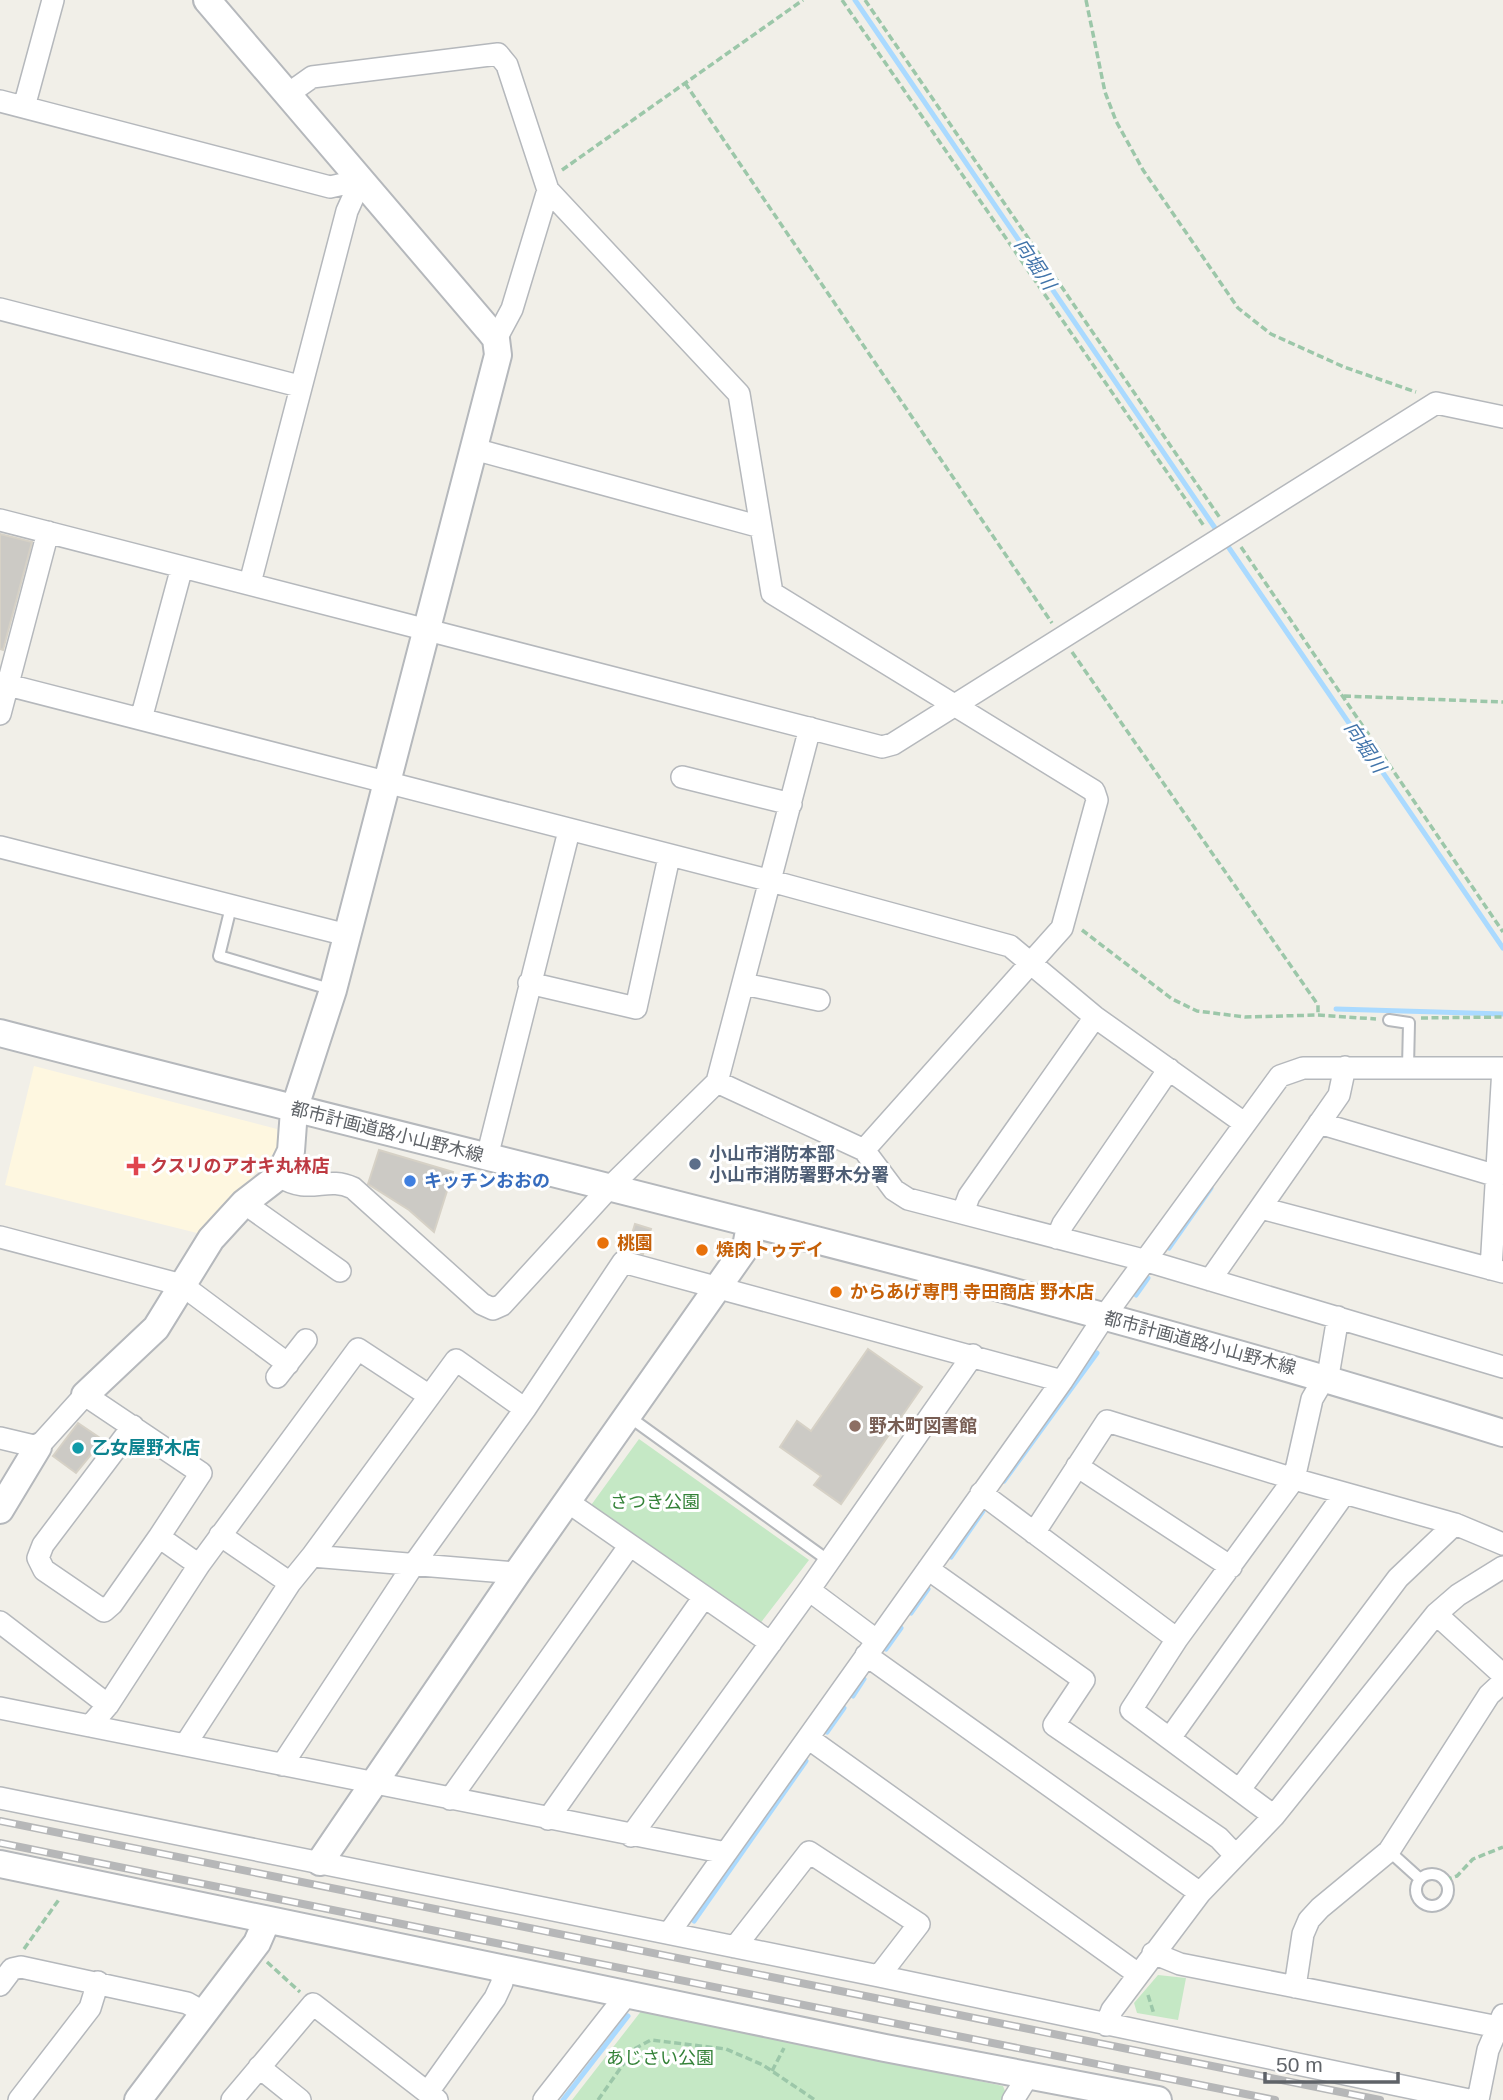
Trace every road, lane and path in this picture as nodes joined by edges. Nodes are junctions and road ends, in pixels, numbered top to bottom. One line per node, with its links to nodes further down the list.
1 (53, 0): 10 (street)
2 (206, 0): 8 (street)
3 (803, 0): 7 (path)
4 (842, 0): 22 (path)
5 (865, 0): 22 (path)
6 (1086, 0): 16 (path)
7 (685, 83): 12 (path); 26 (path)
8 (288, 94): 11 (street); 12 (street)
9 (0, 101): 10 (street)
10 (24, 107): 11 (street)
11 (361, 180): 14 (street); 15 (street)
12 (548, 190): 14 (street); 20 (street)
13 (0, 309): 15 (street)
14 (496, 339): 18 (street)
15 (299, 386): 24 (street)
16 (1436, 403): 17 (street); 22 (street)
17 (1503, 417)
18 (474, 449): 20 (street); 25 (street)
19 (0, 520): 21 (street)
20 (761, 527): 30 (street)
21 (48, 532): 23 (street); 27 (street)
22 (1222, 537): 26 (street); 28 (path)
23 (182, 567): 24 (street); 32 (street)
24 (250, 583): 25 (street)
25 (425, 629): 33 (street); 35 (street)
26 (1062, 637): 30 (street); 50 (path)
27 (4, 684): 31 (street); 32 (street)
28 (1344, 696): 29 (path); 43 (path)
29 (1503, 702)
30 (955, 704): 33 (street); 42 (street)
31 (0, 714)
32 (141, 719): 35 (street)
33 (810, 728): 36 (street)
34 (682, 777): 36 (street)
35 (386, 783): 37 (street); 44 (street)
36 (791, 804): 40 (street)
37 (569, 831): 39 (street); 46 (street)
38 (0, 848): 41 (street)
39 (669, 857): 40 (street); 46 (street)
40 (771, 881): 45 (street); 47 (street)
41 (231, 907): 44 (street); 48 (lane)
42 (1066, 918): 45 (street); 50 (path)
43 (1503, 932)
44 (347, 935): 48 (street)
45 (1031, 962): 51 (street); 64 (street)
46 (529, 983): 65 (street)
47 (744, 984): 49 (street); 60 (street)
48 (333, 990): 61 (street)
49 (819, 1000)
50 (1318, 1015): 53 (path)
51 (1095, 1017): 59 (street); 71 (street)
52 (1503, 1017): 54 (path)
53 (1389, 1020): 54 (lane)
54 (1409, 1023): 56 (lane)
55 (0, 1033): 61 (street, 都市計画道路小山野木線)
56 (1408, 1066): 57 (street); 58 (street)
57 (1345, 1067): 62 (street); 63 (street)
58 (1503, 1068): 67 (street)
59 (1169, 1069): 62 (street); 74 (street)
60 (717, 1082): 64 (street); 68 (street)
61 (294, 1110): 65 (street, 都市計画道路小山野木線); 66 (street)
62 (1244, 1123): 75 (street)
63 (1320, 1124): 67 (street); 70 (street)
64 (864, 1150): 71 (street)
65 (487, 1157): 68 (street, 都市計画道路小山野木線)
66 (279, 1176): 68 (street); 69 (street)
67 (1496, 1176): 77 (street)
68 (609, 1188): 72 (street, 都市計画道路小山野木線)
69 (244, 1203): 76 (street); 79 (street)
70 (1261, 1208): 77 (street); 78 (street)
71 (963, 1212): 74 (street)
72 (750, 1225): 80 (street); 81 (street, 都市計画道路小山野木線)
73 (0, 1237): 79 (street)
74 (1057, 1238): 75 (street)
75 (1147, 1261): 78 (street); 81 (street)
76 (340, 1271)
77 (1497, 1271)
78 (1210, 1280): 82 (street)
79 (182, 1284): 83 (street); 88 (street)
80 (718, 1288): 84 (street); 90 (street); 91 (street)
81 (1104, 1317): 86 (street, 都市計画道路小山野木線); 87 (street)
82 (1338, 1317): 85 (street); 86 (street)
83 (306, 1340)
84 (973, 1355): 87 (street); 109 (street)
85 (1503, 1367)
86 (1323, 1377): 93 (street, 都市計画道路小山野木線); 97 (street)
87 (1062, 1381): 98 (street)
88 (85, 1395): 92 (street); 95 (street)
89 (428, 1395): 90 (street); 104 (street); 108 (street)
90 (525, 1409): 110 (street)
91 (628, 1416): 100 (street); 109 (lane)
92 (132, 1426): 105 (street); 105 (street)
93 (1503, 1433)
94 (0, 1438): 95 (street)
95 (38, 1447): 101 (street)
96 (1077, 1466): 97 (street); 103 (street); 112 (street)
97 (1294, 1479): 99 (street); 112 (street)
98 (981, 1493): 103 (street); 114 (street)
99 (1344, 1494): 102 (street); 130 (street)
100 (568, 1502): 107 (street); 115 (street)
101 (0, 1510)
102 (1455, 1524): 106 (street); 134 (street)
103 (1034, 1533): 121 (street)
104 (220, 1535): 111 (street); 116 (street)
105 (159, 1537): 111 (street)
106 (1503, 1544)
107 (630, 1545): 118 (street); 136 (street)
108 (312, 1556): 110 (street); 116 (street)
109 (829, 1561): 117 (street)
110 (414, 1564): 115 (street); 132 (street)
111 (199, 1565): 126 (street)
112 (1231, 1567): 121 (street)
113 (1503, 1567): 119 (street)
114 (928, 1569): 123 (street); 143 (street)
115 (517, 1573): 133 (street)
116 (290, 1583): 131 (street)
117 (809, 1590): 122 (street); 123 (street)
118 (704, 1597): 122 (street); 138 (street)
119 (1436, 1614): 124 (street); 137 (street)
120 (0, 1622): 126 (street)
121 (1177, 1639): 130 (street)
122 (771, 1643): 139 (street)
123 (871, 1648): 129 (street); 149 (street)
124 (1503, 1675)
125 (1503, 1682): 141 (street)
126 (108, 1705): 128 (street)
127 (0, 1708): 128 (street)
128 (90, 1726): 131 (street)
129 (807, 1738): 142 (street); 159 (street)
130 (1170, 1738): 134 (street)
131 (185, 1745): 132 (street)
132 (282, 1765): 133 (street)
133 (373, 1784): 136 (street); 144 (street)
134 (1240, 1789): 137 (street)
135 (0, 1798): 144 (street)
136 (450, 1799): 138 (street)
137 (1274, 1816): 143 (street)
138 (548, 1819): 139 (street)
139 (631, 1836): 142 (street)
140 (1503, 1847): 147 (path)
141 (1389, 1852): 146 (lane); 160 (street)
142 (726, 1853): 151 (street)
143 (1235, 1856): 149 (street)
144 (320, 1862): 151 (street)
145 (0, 1864): 150 (street)
146 (1420, 1879): 147 (lane); 147 (lane)
147 (1445, 1880)
148 (67, 1889): 157 (path)
149 (1200, 1894): 153 (street)
150 (267, 1920): 155 (street); 163 (street)
151 (668, 1933): 152 (street)
152 (735, 1947): 156 (street); 156 (street)
153 (1153, 1953): 159 (street); 160 (street)
154 (263, 1958): 162 (path)
155 (502, 1967): 161 (street); 170 (street)
156 (879, 1976): 166 (street)
157 (6, 1977): 158 (street)
158 (98, 1982): 163 (street); 172 (street)
159 (1143, 1983): 164 (path); 166 (street)
160 (1295, 1987): 165 (street)
161 (628, 1993): 168 (street); 176 (street)
162 (313, 2004): 167 (street); 170 (street)
163 (203, 2012): 173 (street)
164 (1159, 2021)
165 (1501, 2023): 182 (street)
166 (1106, 2025): 181 (street)
167 (259, 2067): 174 (street); 175 (street)
168 (1028, 2077): 179 (street); 180 (street)
169 (0, 2094): 171 (street)
170 (433, 2096)
171 (8, 2100)
172 (19, 2100)
173 (138, 2100)
174 (232, 2100)
175 (300, 2100)
176 (544, 2100)
177 (598, 2100): 178 (path)
178 (815, 2100)
179 (1013, 2100)
180 (1157, 2100)
181 (1469, 2100)
182 (1478, 2100)

